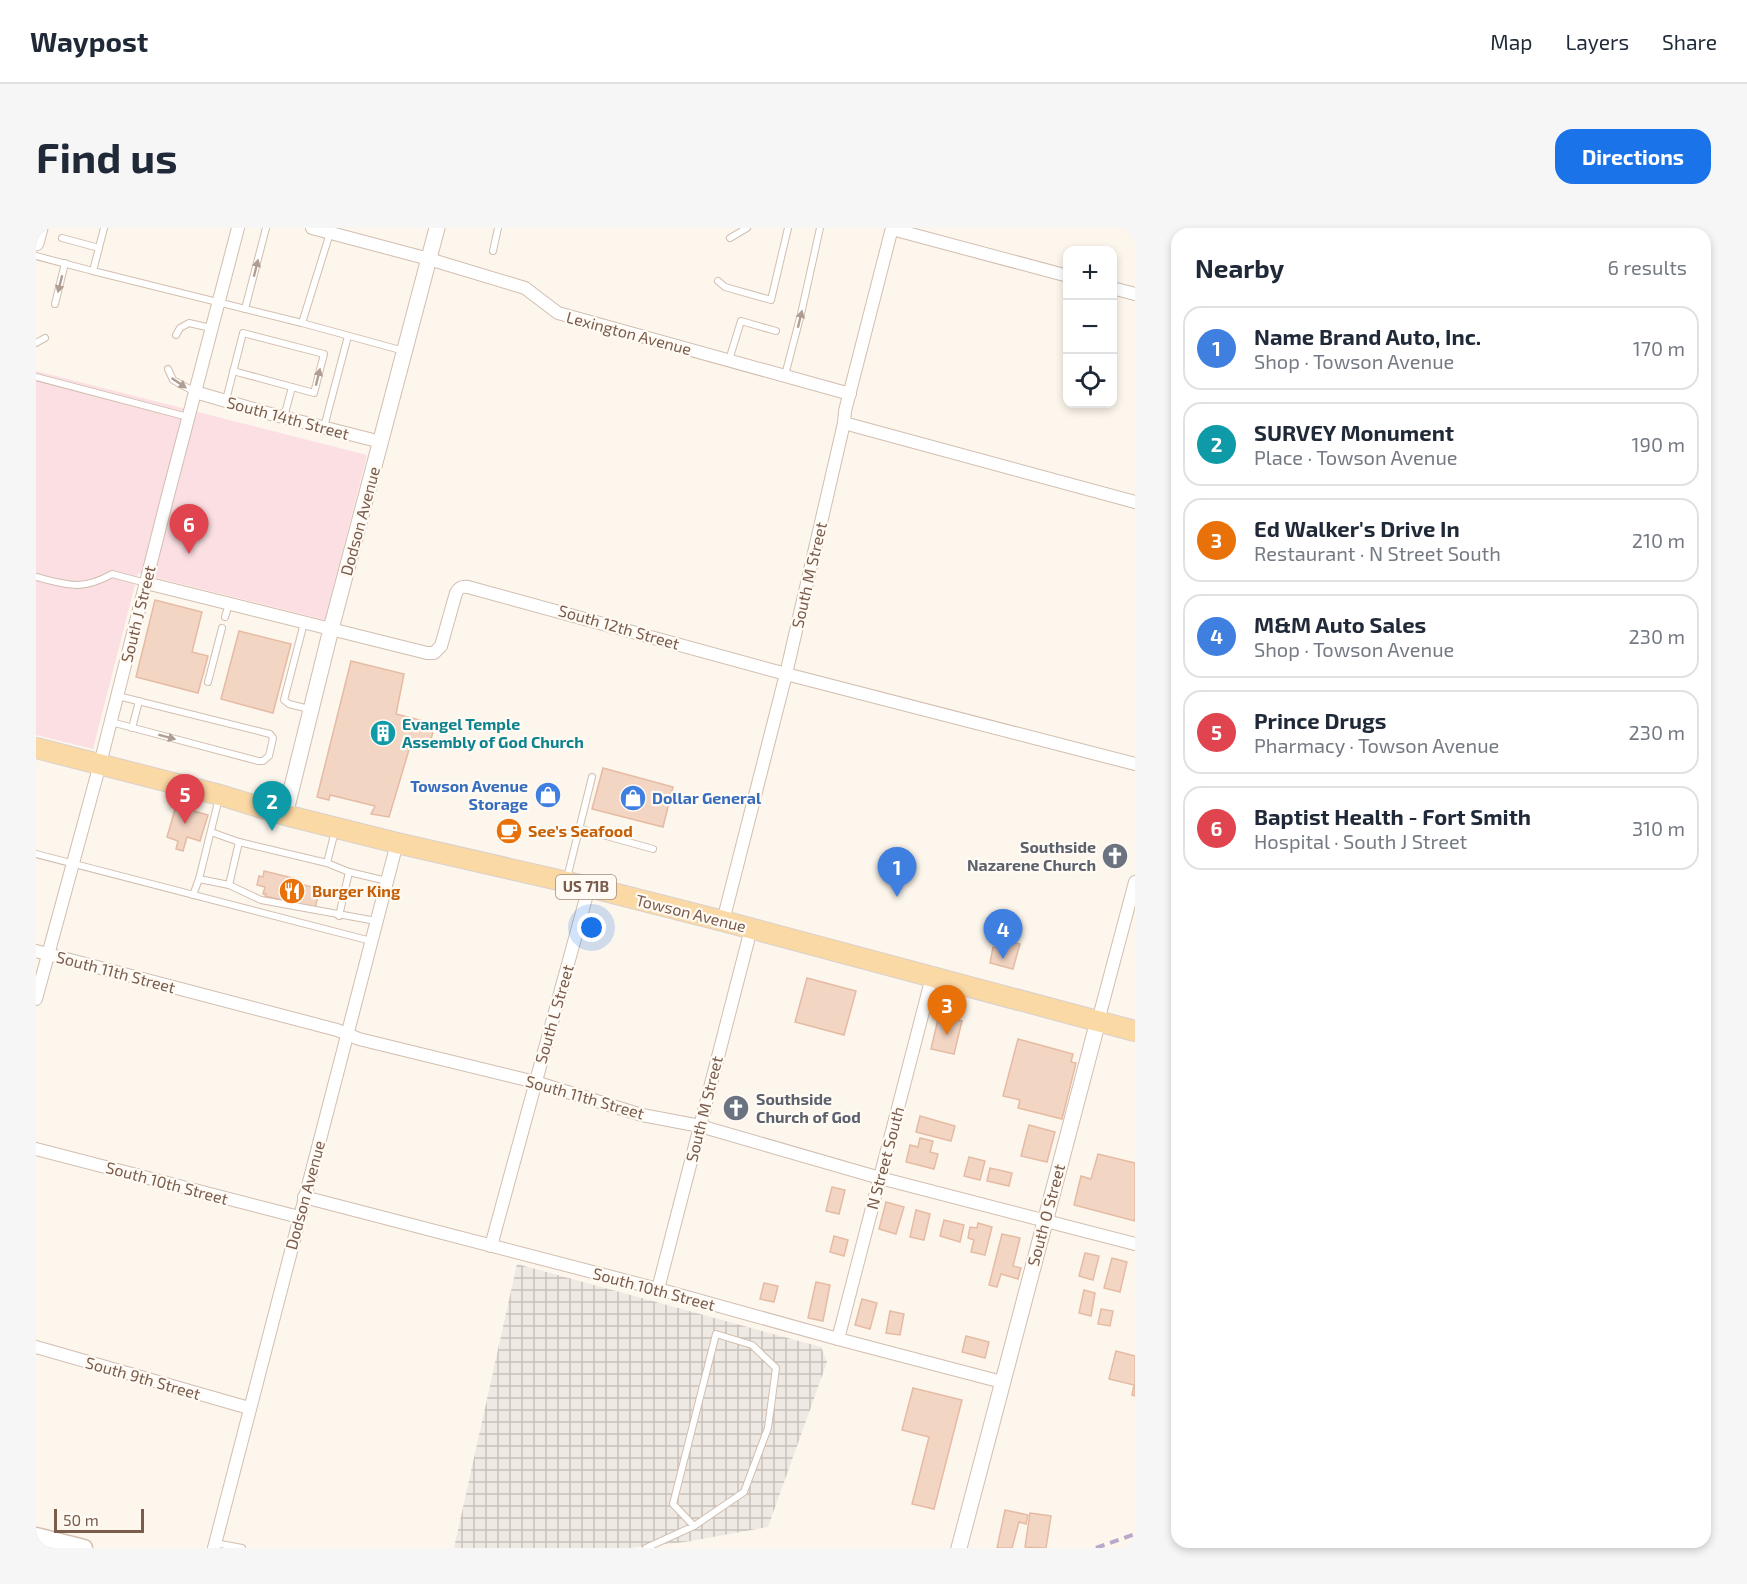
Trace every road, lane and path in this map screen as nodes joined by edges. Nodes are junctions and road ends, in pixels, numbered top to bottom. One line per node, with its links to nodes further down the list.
1 (104, 228): 14 (lane)
2 (238, 228): 24 (street, South J Street)
3 (266, 228): 26 (lane, one-way to 3)
4 (312, 228): 11 (street, Lexington Avenue)
5 (437, 228): 17 (street, Dodson Avenue)
6 (498, 228): 15 (lane)
7 (747, 228): 13 (lane)
8 (788, 228): 21 (lane)
9 (820, 228): 38 (lane, one-way to 9)
10 (891, 228): 20 (street); 42 (street, South M Street)
11 (330, 233): 17 (street, Lexington Avenue); 27 (lane)
12 (62, 238): 14 (lane)
13 (730, 238)
14 (99, 248): 19 (lane)
15 (493, 251)
16 (36, 256): 18 (lane)
17 (429, 259): 34 (street, Dodson Avenue); 35 (street, Lexington Avenue)
18 (65, 263): 19 (lane); 25 (lane, one-way to 25)
19 (93, 271): 24 (lane)
20 (1063, 275)
21 (718, 281)
22 (1117, 289): 23 (street)
23 (1135, 294)
24 (219, 303): 26 (lane); 28 (street, South J Street)
25 (55, 304)
26 (245, 309): 27 (lane)
27 (302, 323): 31 (lane)
28 (212, 328): 30 (lane); 41 (street, South J Street)
29 (776, 331): 35 (lane)
30 (176, 335)
31 (348, 336): 34 (lane); 47 (lane)
32 (45, 338): 33 (lane)
33 (36, 344)
34 (405, 351): 48 (street, Dodson Avenue)
35 (729, 360): 38 (street, Lexington Avenue)
36 (168, 369): 41 (lane, one-way to 41)
37 (233, 371): 40 (lane); 40 (lane, one-way to 37); 43 (lane)
38 (785, 376): 42 (street, Lexington Avenue)
39 (36, 377): 44 (lane)
40 (292, 387): 45 (lane)
41 (195, 392): 43 (street, South 14th Street); 44 (street, South J Street)
42 (850, 394): 46 (street, South M Street)
43 (226, 401): 45 (street, South 14th Street)
44 (189, 417): 51 (street, South J Street)
45 (284, 417): 47 (street, South 14th Street)
46 (844, 423): 49 (street); 57 (street, South M Street)
47 (324, 428): 48 (street, South 14th Street)
48 (381, 442): 56 (street, Dodson Avenue)
49 (1135, 502)
50 (36, 577): 51 (lane)
51 (146, 583): 52 (street, South 12th Street); 59 (street, South J Street)
52 (229, 604): 53 (lane); 54 (street, South 12th Street)
53 (225, 617)
54 (304, 623): 56 (street, South 12th Street); 61 (lane)
55 (222, 628): 58 (lane)
56 (331, 629): 57 (street, South 12th Street); 61 (street, Dodson Avenue)
57 (786, 674): 66 (street, South 12th Street); 88 (street, South M Street)
58 (208, 682)
59 (118, 696): 60 (lane); 62 (street, South J Street)
60 (139, 701): 63 (lane); 63 (lane, one-way to 60)
61 (311, 710): 69 (street, Dodson Avenue)
62 (111, 722): 63 (lane); 65 (street, South J Street)
63 (132, 728)
64 (36, 748): 65 (main road, Towson Avenue / US 71B)
65 (100, 764): 68 (main road, Towson Avenue / US 71B); 78 (street, South J Street)
66 (1135, 764)
67 (592, 777): 71 (lane)
68 (220, 795): 69 (main road, Towson Avenue / US 71B); 72 (lane)
69 (285, 815): 70 (main road, Towson Avenue / US 71B)
70 (336, 828): 74 (main road, Towson Avenue / US 71B); 77 (lane)
71 (578, 828): 75 (lane); 82 (lane)
72 (211, 832): 73 (lane); 80 (lane)
73 (239, 842): 77 (lane); 84 (lane)
74 (397, 843): 81 (street, Dodson Avenue); 82 (main road, Towson Avenue / US 71B)
75 (653, 849)
76 (36, 854): 78 (lane)
77 (327, 863): 79 (lane)
78 (73, 864): 86 (lane); 92 (street, South J Street)
79 (350, 872): 81 (lane); 87 (lane)
80 (199, 879): 84 (lane); 86 (lane)
81 (387, 881): 89 (street, Dodson Avenue)
82 (566, 882): 85 (main road, Towson Avenue / US 71B)
83 (1135, 882): 95 (street, South O Street)
84 (229, 885): 87 (lane)
85 (590, 887): 88 (main road, Towson Avenue / US 71B); 98 (street, South L Street)
86 (193, 895): 91 (lane)
87 (339, 916): 89 (lane)
88 (723, 921): 90 (main road, Towson Avenue / US 71B)
89 (377, 922): 91 (street, Dodson Avenue)
90 (751, 929): 93 (main road, Towson Avenue / US 71B); 99 (street, South M Street)
91 (372, 941): 97 (street, Dodson Avenue)
92 (42, 953): 94 (street, South J Street); 97 (street, South 11th Street)
93 (932, 977): 95 (main road, Towson Avenue / US 71B); 101 (street, N Street South)
94 (36, 999)
95 (1098, 1021): 96 (main road, Towson Avenue / US 71B); 104 (street, South O Street)
96 (1135, 1031)
97 (347, 1035): 98 (street, South 11th Street); 102 (street, Dodson Avenue)
98 (535, 1082): 99 (street, South 11th Street); 106 (street, South L Street)
99 (700, 1126): 101 (street, South 11th Street); 107 (street, South M Street)
100 (36, 1149): 103 (street, South 10th Street)
101 (880, 1178): 104 (street, South 11th Street); 108 (street, N Street South)
102 (304, 1197): 103 (street, Dodson Avenue); 106 (street, South 10th Street)
103 (299, 1218): 111 (street, Dodson Avenue)
104 (1044, 1221): 105 (street, South 11th Street); 110 (street, South O Street)
105 (1135, 1244)
106 (491, 1246): 107 (street, South 10th Street)
107 (658, 1289): 108 (street, South 10th Street)
108 (838, 1339): 110 (street, South 10th Street)
109 (36, 1347): 111 (street, South 9th Street)
110 (1002, 1382): 118 (street, South O Street)
111 (249, 1408): 114 (street, Dodson Avenue)
112 (694, 1526): 112 (lane); 117 (lane)
113 (36, 1536): 115 (main road)
114 (214, 1545): 116 (lane)
115 (84, 1548)
116 (242, 1548)
117 (646, 1548)
118 (959, 1548)

